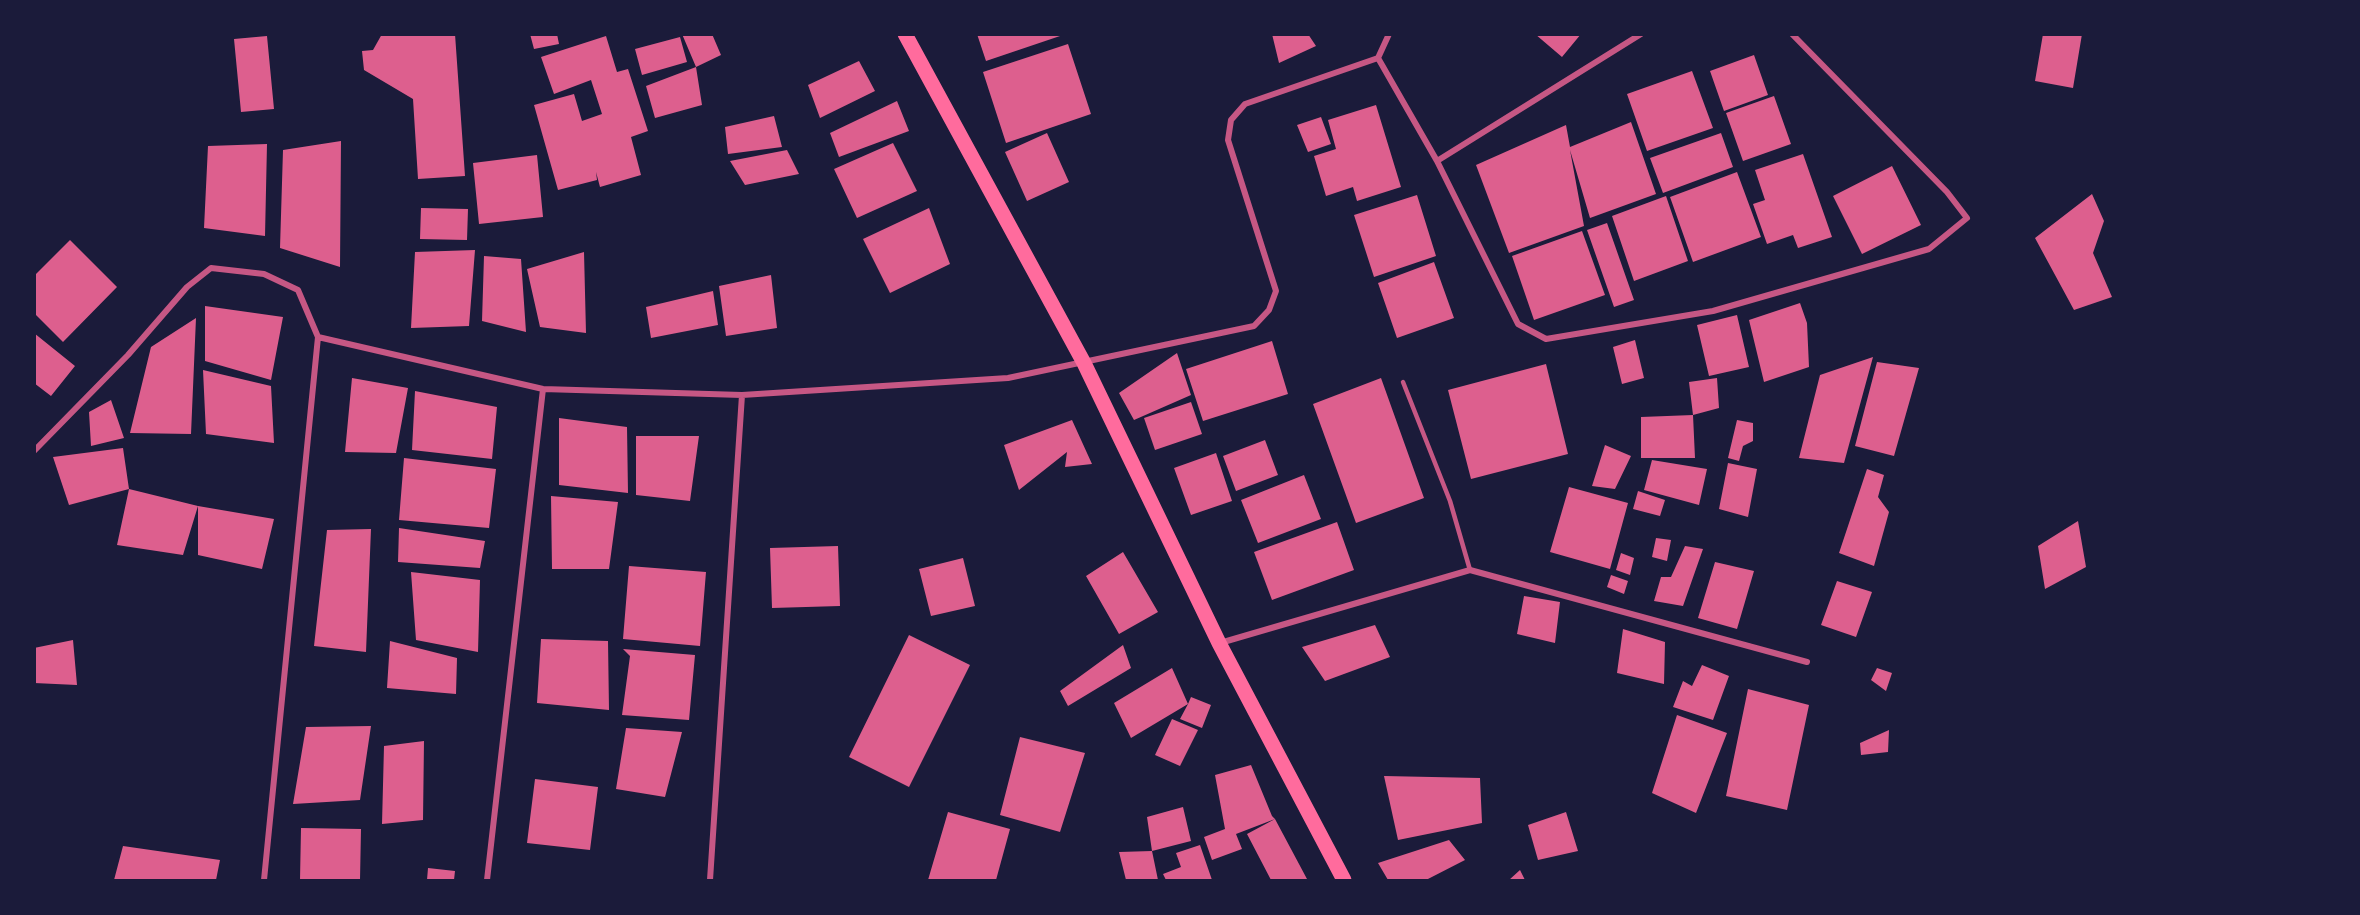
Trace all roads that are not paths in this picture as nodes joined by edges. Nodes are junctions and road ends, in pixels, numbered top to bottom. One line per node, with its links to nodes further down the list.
1 (905, 34): 8 (main road)
2 (1389, 34): 5 (street)
3 (1641, 34): 6 (street)
4 (1792, 34): 6 (street)
5 (1378, 58): 6 (street); 8 (street)
6 (1437, 161)
7 (318, 337): 10 (street); 12 (street); 16 (street)
8 (1084, 363): 11 (street); 14 (main road)
9 (1403, 382): 13 (lane)
10 (543, 389): 11 (street); 17 (street)
11 (742, 394): 18 (street)
12 (34, 451)
13 (1470, 570): 14 (street); 15 (street)
14 (1220, 643): 19 (main road)
15 (1807, 662)
16 (264, 880)
17 (487, 880)
18 (710, 880)
19 (1344, 880)

